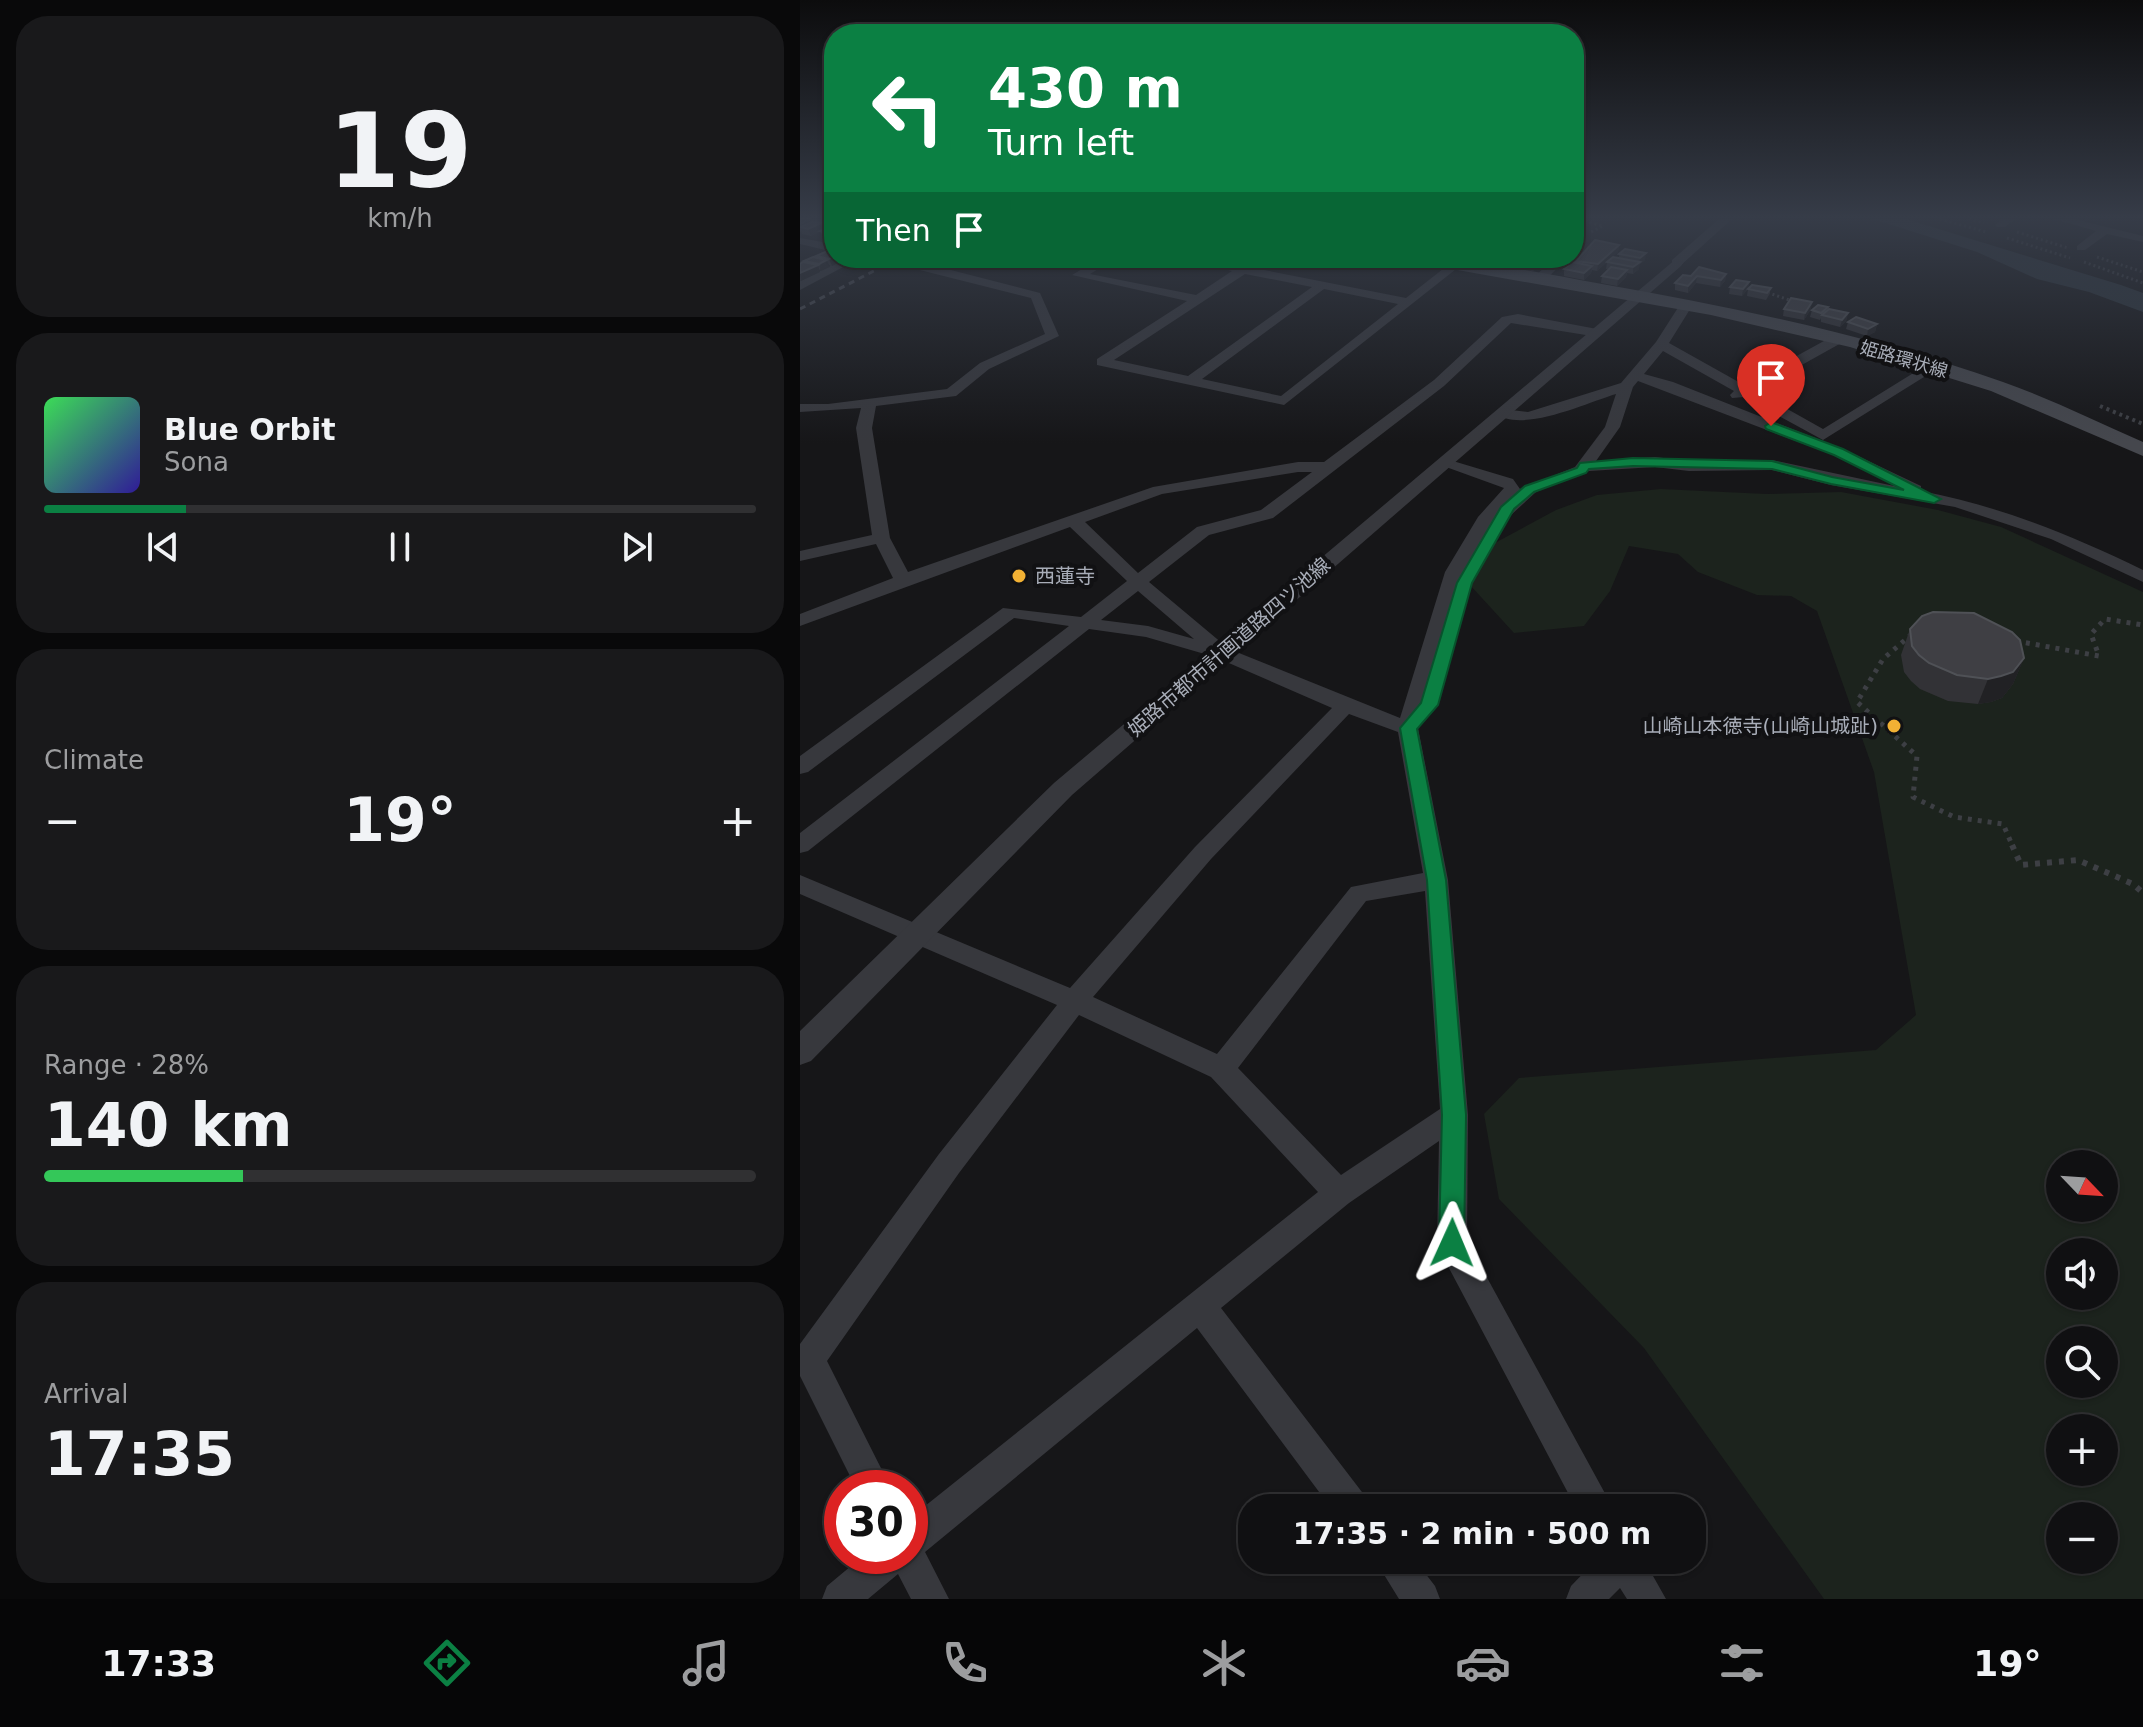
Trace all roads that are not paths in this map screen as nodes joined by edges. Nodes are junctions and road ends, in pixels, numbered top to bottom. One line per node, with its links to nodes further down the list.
1 (1029, 294): 20 (street)
2 (1171, 294): 10 (street)
3 (1206, 294): 10 (street)
4 (1310, 294): 17 (street)
5 (1366, 294): 11 (street)
6 (1419, 294): 11 (street)
7 (1621, 294): 9 (main road, 姫路環状線)
8 (1639, 294): 9 (street, 姫路市都市計画道路四ツ池線)
9 (1636, 296): 12 (main road, 姫路環状線); 13 (street, 姫路市都市計画道路四ツ池線)
10 (1198, 299): 17 (street)
11 (1409, 302): 17 (street)
12 (1686, 306): 14 (main road, 姫路環状線); 15 (street)
13 (1592, 332): 23 (street, 姫路市都市計画道路四ツ池線); 29 (street)
14 (1838, 339): 16 (main road, 姫路環状線); 19 (street)
15 (1661, 344): 18 (street); 19 (street)
16 (1933, 367): 24 (street); 26 (main road, 姫路環状線)
17 (1191, 381)
18 (1632, 381): 21 (street); 23 (street); 28 (street)
19 (1746, 390): 21 (street); 24 (street)
20 (870, 403): 22 (street); 33 (street)
21 (1720, 405): 25 (street)
22 (800, 408)
23 (1502, 413): 27 (street, 姫路市都市計画道路四ツ池線)
24 (1823, 435): 25 (street)
25 (1843, 450): 30 (street); 31 (street)
26 (2143, 450)
27 (1443, 463): 40 (street, 姫路市都市計画道路四ツ池線); 42 (street)
28 (1585, 466): 30 (street); 42 (street)
29 (1328, 467): 32 (street); 37 (street)
30 (1934, 499): 31 (street)
31 (1958, 503): 35 (street)
32 (1072, 519): 36 (street); 37 (street)
33 (881, 538): 34 (street); 36 (street)
34 (800, 556)
35 (2143, 577)
36 (903, 580): 38 (street)
37 (1139, 583): 39 (street); 40 (street)
38 (800, 620)
39 (1084, 623): 40 (street); 43 (street); 44 (street)
40 (1222, 653): 41 (street); 47 (street, 姫路市都市計画道路四ツ池線)
41 (1346, 706): 42 (street); 48 (street)
42 (1408, 728): 45 (street)
43 (800, 767)
44 (800, 845)
45 (1436, 880): 50 (street); 51 (street)
46 (800, 884): 47 (street)
47 (916, 932): 48 (street); 49 (street, 姫路市都市計画道路四ツ池線)
48 (1075, 1001): 50 (street); 54 (street)
49 (800, 1051)
50 (1221, 1069): 52 (street)
51 (1454, 1115): 52 (street); 56 (street)
52 (1339, 1193): 53 (street)
53 (1200, 1306): 55 (street); 57 (street)
54 (865, 1470)
55 (1342, 1494)
56 (1587, 1494)
57 (928, 1526)
58 (870, 1574): 63 (street)
59 (918, 1574): 64 (street)
60 (1403, 1574): 65 (street)
61 (1608, 1574): 66 (street)
62 (1631, 1574): 67 (street)
63 (840, 1599)
64 (931, 1599)
65 (1422, 1599)
66 (1584, 1599)
67 (1648, 1599)

